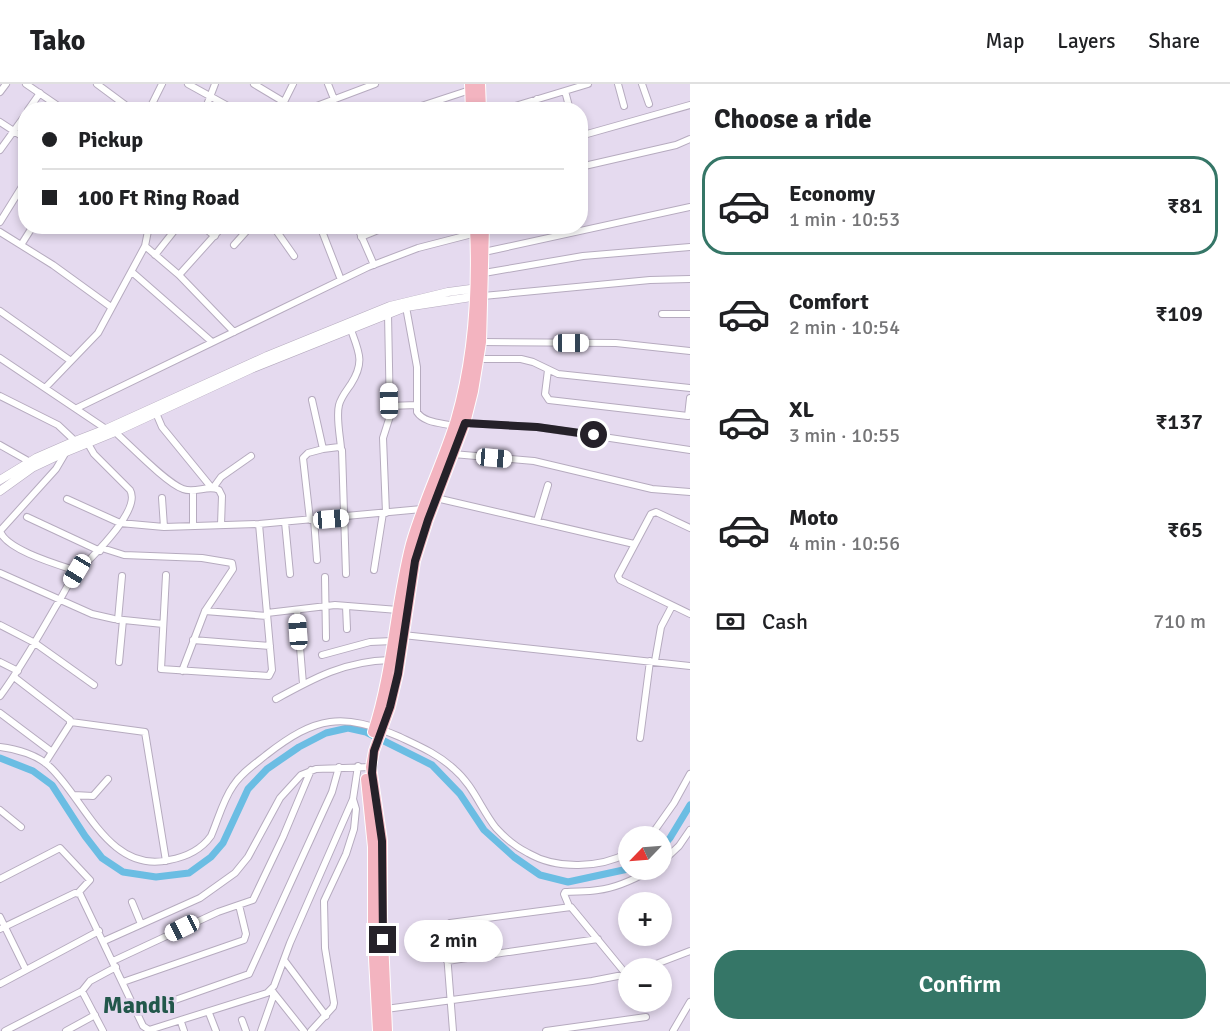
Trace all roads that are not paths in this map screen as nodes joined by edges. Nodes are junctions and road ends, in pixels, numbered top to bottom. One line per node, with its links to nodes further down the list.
1 (6, 84): 17 (street)
2 (26, 84): 18 (street)
3 (97, 84): 24 (street)
4 (162, 84): 25 (street)
5 (188, 84): 19 (street)
6 (215, 84): 19 (street)
7 (254, 84): 28 (street)
8 (293, 84): 28 (street)
9 (328, 84): 20 (street)
10 (375, 84): 20 (street)
11 (480, 84): 32 (main road)
12 (588, 84): 16 (street)
13 (618, 84): 38 (street)
14 (642, 84): 36 (street)
15 (470, 87): 30 (street); 31 (main road)
16 (565, 91): 21 (street); 35 (street)
17 (0, 92)
18 (40, 93): 22 (street); 23 (street)
19 (210, 96): 26 (street); 27 (street)
20 (334, 99): 29 (street)
21 (537, 99): 33 (street); 34 (street)
22 (34, 102)
23 (53, 102)
24 (121, 102)
25 (153, 102)
26 (208, 102)
27 (221, 102)
28 (284, 102)
29 (330, 102)
30 (430, 102)
31 (471, 102)
32 (481, 102)
33 (528, 102)
34 (538, 102)
35 (568, 102)
36 (649, 104)
37 (690, 105): 43 (street)
38 (624, 106)
39 (0, 122): 41 (street)
40 (18, 124): 41 (street)
41 (13, 131): 42 (street); 45 (street)
42 (18, 134)
43 (588, 134)
44 (690, 139): 46 (street)
45 (0, 150)
46 (588, 165)
47 (18, 193): 49 (street)
48 (690, 207): 50 (street)
49 (0, 222)
50 (588, 229)
51 (0, 232): 67 (street)
52 (28, 234): 67 (street)
53 (147, 234): 69 (street)
54 (172, 234): 72 (street)
55 (212, 234): 65 (street)
56 (244, 234): 68 (street)
57 (279, 234): 73 (street)
58 (323, 234): 79 (street)
59 (361, 234): 66 (street)
60 (369, 234): 66 (street)
61 (462, 234): 74 (street)
62 (478, 234): 80 (main road)
63 (479, 234): 71 (main road)
64 (566, 234): 71 (street)
65 (215, 236): 77 (street)
66 (362, 237): 74 (street)
67 (21, 245): 81 (street)
68 (234, 245)
69 (145, 246): 72 (street); 75 (street)
70 (690, 247): 76 (street)
71 (484, 252): 76 (main road)
72 (155, 255): 77 (street)
73 (294, 256)
74 (374, 265): 79 (street)
75 (132, 272): 81 (street); 89 (street)
76 (484, 273): 80 (main road)
77 (179, 275): 88 (street)
78 (690, 279): 80 (street)
79 (341, 280): 88 (street)
80 (479, 292): 82 (street); 90 (main road); 105 (main road); 106 (street)
81 (111, 307): 94 (street)
82 (406, 307): 84 (street); 101 (street)
83 (0, 310): 94 (street)
84 (388, 314): 87 (street); 102 (street)
85 (662, 314): 86 (street)
86 (690, 314)
87 (351, 330): 104 (street); 110 (street)
88 (234, 332): 89 (street)
89 (212, 342): 103 (street)
90 (481, 342): 91 (street); 93 (main road)
91 (690, 351)
92 (0, 358): 96 (street)
93 (479, 359): 95 (street); 105 (main road)
94 (72, 361): 96 (street)
95 (548, 370): 97 (street); 99 (street)
96 (46, 387): 103 (street)
97 (690, 388)
98 (0, 396): 107 (street)
99 (690, 398)
100 (312, 400): 111 (street)
101 (416, 405): 102 (street); 105 (street)
102 (390, 406): 127 (street)
103 (77, 408): 106 (street)
104 (156, 413): 106 (street); 119 (street)
105 (459, 424): 112 (street); 114 (main road); 126 (main road)
106 (110, 430): 107 (street); 108 (street); 121 (street)
107 (75, 441): 116 (street)
108 (87, 442): 113 (street); 133 (street)
109 (0, 445): 116 (street)
110 (341, 448): 111 (street); 129 (street)
111 (323, 449): 130 (street)
112 (690, 450)
113 (66, 452): 120 (street); 139 (street)
114 (453, 454): 122 (street); 124 (main road)
115 (251, 456): 119 (street)
116 (30, 462): 117 (street)
117 (0, 480)
118 (548, 485): 131 (street)
119 (212, 488): 121 (street); 135 (street)
120 (0, 491)
121 (193, 491): 136 (street)
122 (690, 492)
123 (162, 498): 137 (street)
124 (436, 498): 131 (street); 165 (main road)
125 (67, 499): 133 (street)
126 (422, 509): 127 (street); 156 (main road)
127 (385, 513): 129 (street); 143 (street)
128 (27, 517): 141 (street)
129 (344, 517): 130 (street); 147 (street)
130 (312, 520): 132 (street); 142 (street)
131 (537, 521): 140 (street)
132 (285, 522): 134 (street); 146 (street)
133 (120, 523): 137 (street); 141 (street)
134 (259, 524): 135 (street); 158 (street)
135 (222, 525): 136 (street)
136 (193, 526): 137 (street)
137 (164, 527)
138 (690, 528): 140 (street)
139 (0, 531): 144 (street)
140 (634, 544): 154 (street)
141 (101, 549): 144 (street); 157 (street)
142 (317, 560)
143 (374, 570)
144 (77, 571): 151 (street)
145 (0, 573): 151 (street)
146 (290, 574)
147 (346, 574)
148 (166, 575): 161 (street)
149 (122, 576): 160 (street)
150 (325, 577): 152 (street)
151 (60, 601): 160 (street); 167 (street)
152 (326, 606): 153 (street); 155 (street); 164 (street)
153 (346, 606): 156 (street); 163 (street)
154 (672, 606): 159 (street); 171 (street)
155 (297, 610): 158 (street); 178 (street)
156 (398, 610): 165 (main road)
157 (205, 611): 158 (street); 166 (street)
158 (267, 614): 168 (street)
159 (690, 615)
160 (120, 620): 161 (street); 173 (street)
161 (162, 624): 176 (street)
162 (0, 625): 167 (street)
163 (346, 629)
164 (326, 638)
165 (398, 638): 169 (street); 170 (main road); 171 (street); 184 (main road)
166 (193, 640): 168 (street); 176 (street)
167 (34, 643): 175 (street); 179 (street)
168 (270, 646): 176 (street)
169 (322, 655)
170 (390, 660): 178 (street); 184 (main road)
171 (652, 661): 174 (street); 185 (street)
172 (0, 662): 175 (street)
173 (119, 662)
174 (690, 666)
175 (18, 671): 177 (street)
176 (182, 671)
177 (14, 677): 180 (street); 183 (street)
178 (303, 684): 181 (street)
179 (94, 685)
180 (0, 696)
181 (276, 699)
182 (0, 713): 187 (street)
183 (71, 722): 187 (street); 202 (street)
184 (377, 731): 190 (main road); 201 (street); 202 (street)
185 (640, 738)
186 (0, 747): 188 (street)
187 (52, 752): 188 (street)
188 (45, 763): 194 (street)
189 (339, 766): 190 (street); 191 (street); 230 (street)
190 (365, 766): 195 (street); 229 (main road); 248 (main road)
191 (311, 770): 207 (street); 210 (street)
192 (690, 774): 197 (street)
193 (108, 779): 194 (street)
194 (74, 795): 202 (street)
195 (353, 799): 217 (street); 233 (street)
196 (0, 810): 198 (street)
197 (658, 826)
198 (21, 827)
199 (690, 830): 200 (street)
200 (672, 853)
201 (618, 858)
202 (166, 861)
203 (0, 879): 205 (street)
204 (629, 880): 208 (street)
205 (78, 893): 211 (street); 212 (street)
206 (132, 902): 210 (street)
207 (239, 905): 220 (street); 223 (street)
208 (569, 906): 213 (street); 218 (street)
209 (0, 917): 211 (street)
210 (141, 924): 214 (street)
211 (3, 928): 221 (street)
212 (99, 931): 214 (street); 221 (street)
213 (598, 939): 218 (street); 219 (street)
214 (104, 941): 220 (street)
215 (690, 951): 216 (street)
216 (672, 958)
217 (284, 960): 226 (street); 233 (street)
218 (447, 961): 227 (street)
219 (618, 963)
220 (114, 964): 223 (street); 225 (street)
221 (26, 970): 224 (street)
222 (618, 976): 227 (street)
223 (123, 982): 230 (street)
224 (0, 984)
225 (82, 991): 232 (street); 239 (street)
226 (272, 991): 231 (street); 245 (street); 246 (street)
227 (450, 999): 229 (street); 250 (street)
228 (690, 1002): 252 (street)
229 (386, 1009): 249 (main road)
230 (138, 1013): 238 (street)
231 (208, 1013): 236 (street); 243 (street)
232 (95, 1015): 240 (street); 241 (street)
233 (326, 1016): 247 (street)
234 (646, 1017): 251 (street)
235 (242, 1020): 244 (street)
236 (180, 1022): 237 (street); 242 (street)
237 (165, 1029): 238 (street)
238 (146, 1030)
239 (5, 1031)
240 (66, 1031)
241 (104, 1031)
242 (184, 1031)
243 (216, 1031)
244 (246, 1031)
245 (261, 1031)
246 (304, 1031)
247 (311, 1031)
248 (378, 1031)
249 (387, 1031)
250 (453, 1031)
251 (546, 1031)
252 (673, 1031)

